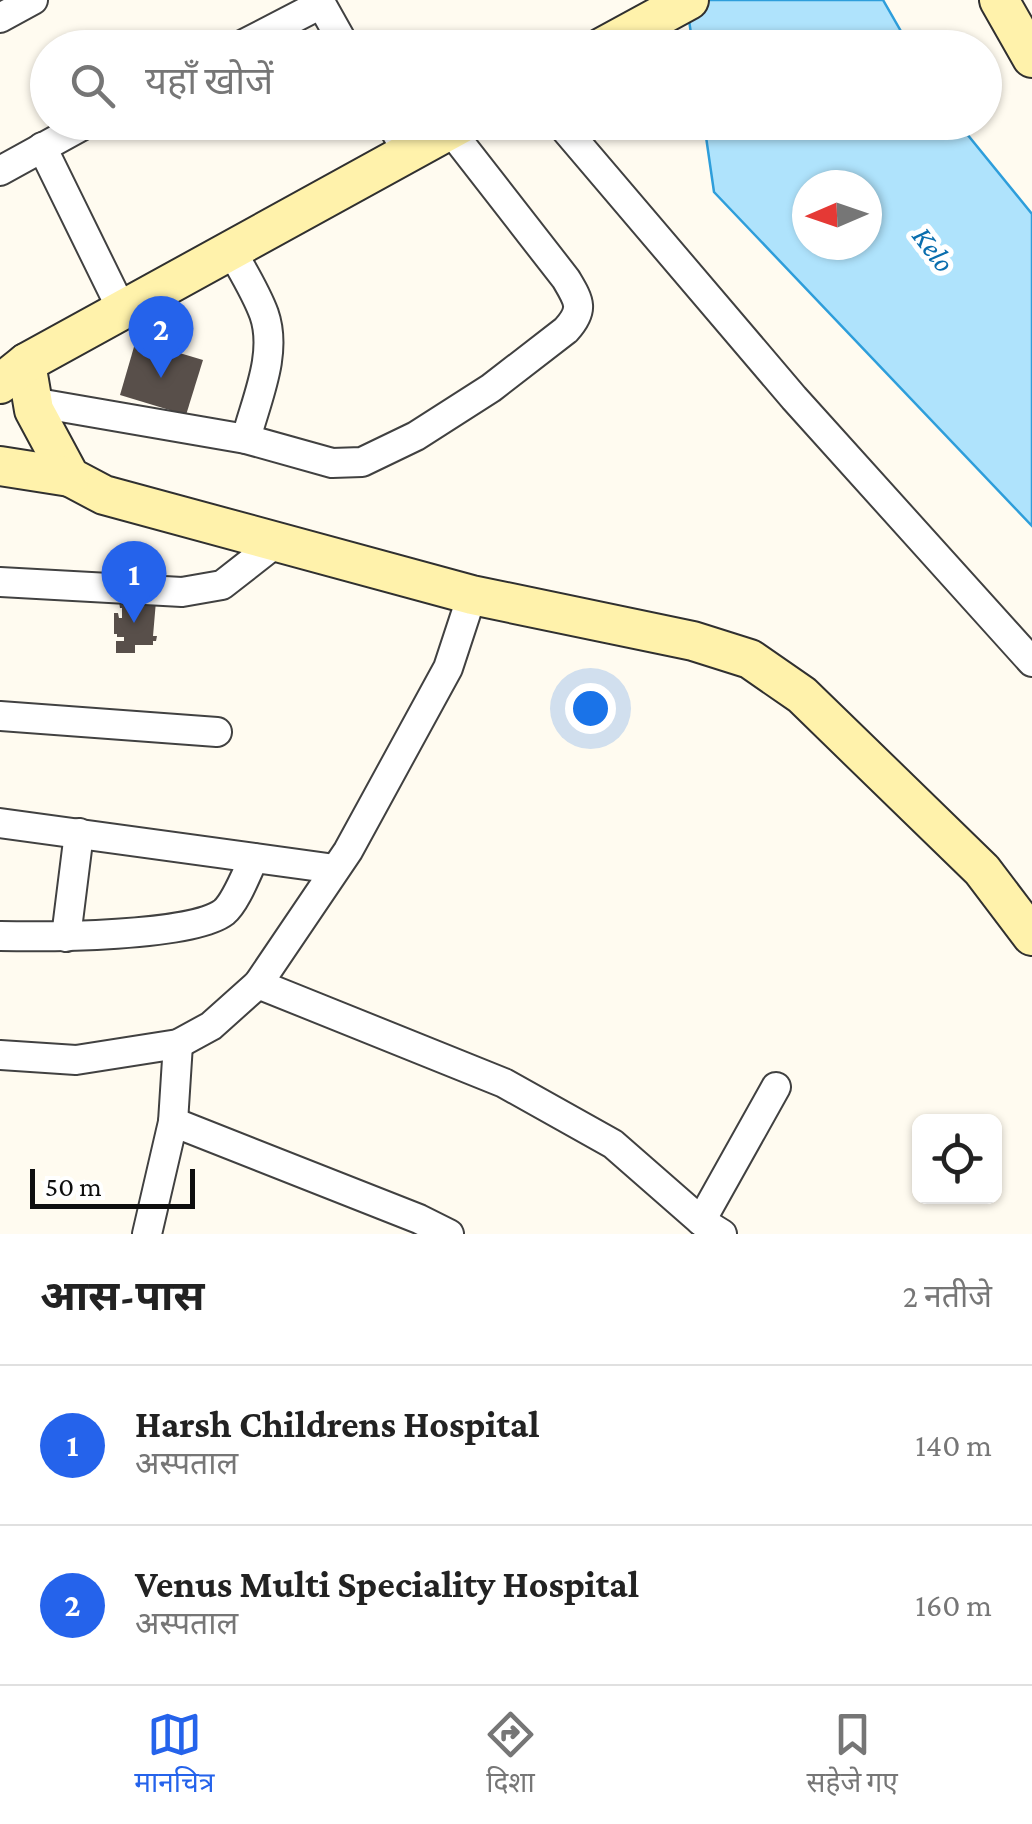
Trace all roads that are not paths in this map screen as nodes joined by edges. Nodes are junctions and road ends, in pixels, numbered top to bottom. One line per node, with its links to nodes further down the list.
1 (33, 0): 5 (street)
2 (689, 0): 8 (street)
3 (999, 0): 9 (street)
4 (320, 2): 6 (street); 7 (street)
5 (0, 18)
6 (269, 30)
7 (336, 30)
8 (634, 30)
9 (1032, 58)
10 (55, 140): 14 (street)
11 (396, 140): 16 (street)
12 (467, 140): 19 (street)
13 (574, 140): 25 (street)
14 (42, 147): 15 (street); 17 (street)
15 (0, 170)
16 (231, 250): 17 (street); 19 (street)
17 (122, 310): 18 (street)
18 (19, 383): 19 (street); 21 (street)
19 (246, 438)
20 (0, 466): 21 (street)
21 (70, 477): 22 (street)
22 (278, 542): 23 (street); 24 (street)
23 (0, 582)
24 (472, 595): 31 (street); 33 (street)
25 (1032, 662)
26 (0, 716): 27 (street)
27 (217, 732)
28 (0, 822): 29 (street)
29 (79, 833): 30 (street); 34 (street)
30 (254, 858): 31 (street); 34 (street)
31 (335, 869): 35 (street)
32 (0, 936): 34 (street)
33 (1032, 936)
34 (66, 937)
35 (258, 984): 36 (street); 40 (street)
36 (178, 1044): 37 (street); 39 (street)
37 (0, 1055)
38 (776, 1087): 40 (street)
39 (172, 1122): 41 (street); 42 (street)
40 (712, 1228)
41 (147, 1234)
42 (449, 1234)

